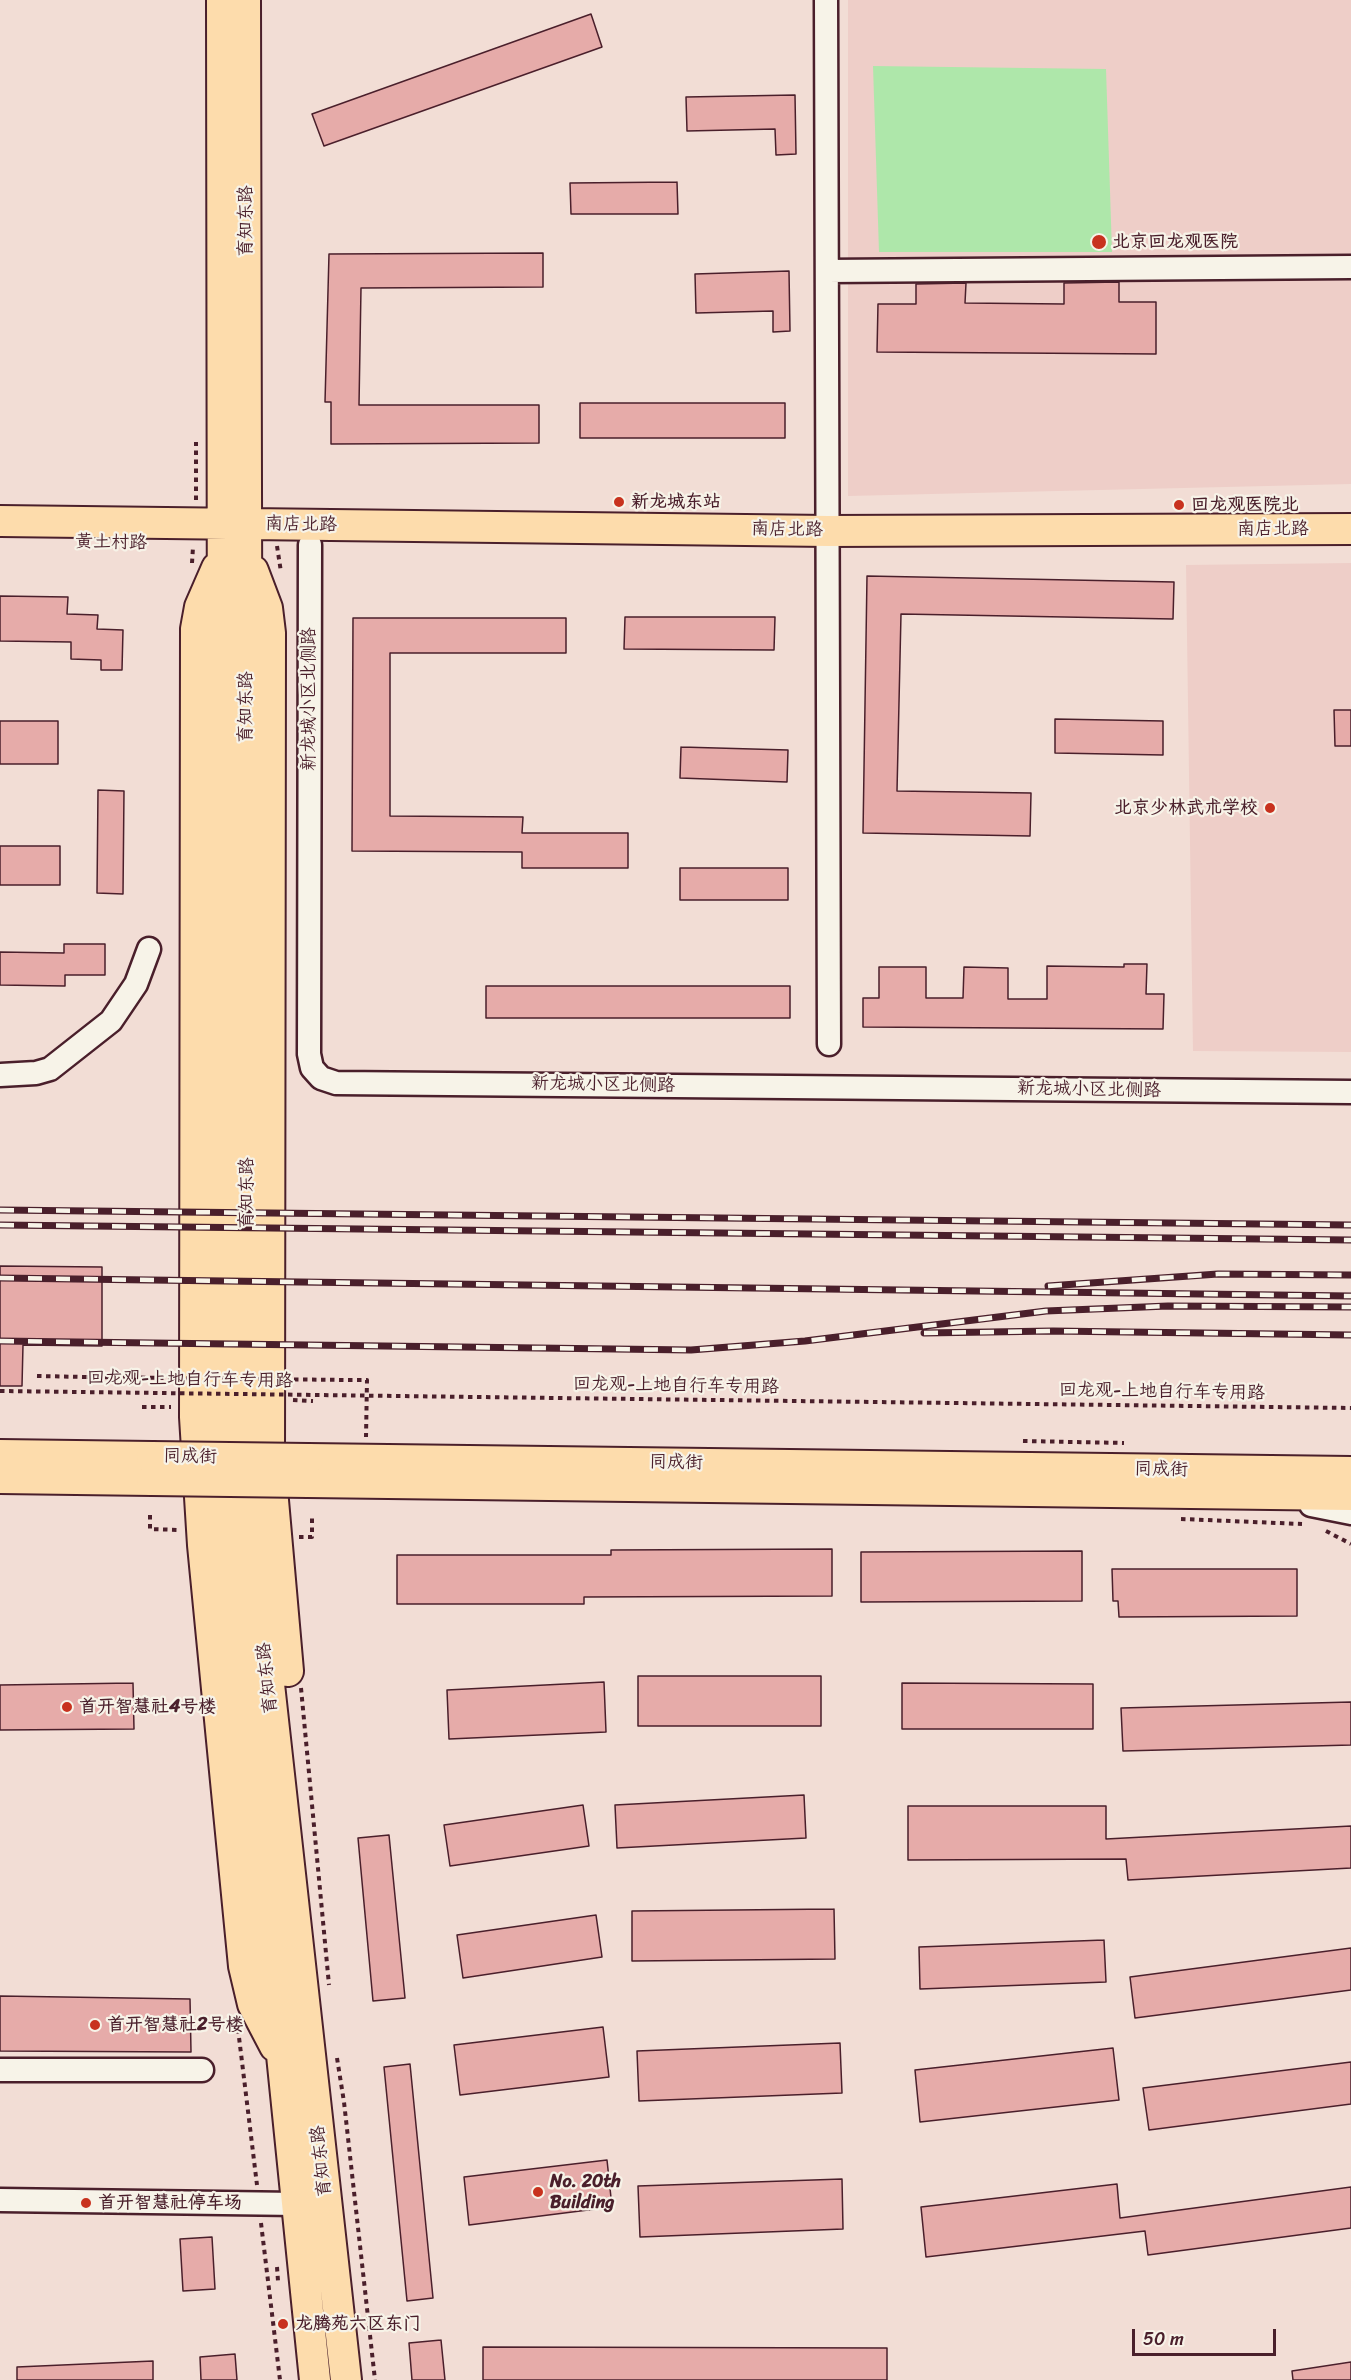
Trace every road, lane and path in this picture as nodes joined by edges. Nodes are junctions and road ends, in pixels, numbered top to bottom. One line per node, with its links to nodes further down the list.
1 (222, 0): 8 (main road, 育知东路)
2 (245, 0): 8 (main road, 育知东路)
3 (826, 0): 5 (street)
4 (1351, 267): 5 (street)
5 (827, 271): 9 (street)
6 (0, 521): 8 (main road, 黄土村路)
7 (1351, 529): 9 (main road, 南店北路)
8 (234, 534): 9 (main road, 南店北路); 10 (main road, 黄土村路); 11 (main road, 南店北路); 39 (main road, 育知东路); 39 (main road)
9 (828, 541): 11 (main road, 南店北路); 12 (main road, 南店北路); 14 (street)
10 (0, 542)
11 (310, 545): 16 (street, 新龙城小区北侧路)
12 (1351, 549)
13 (149, 948): 15 (street)
14 (829, 1044)
15 (0, 1075)
16 (1351, 1092)
17 (37, 1376): 24 (path, bridge)
18 (0, 1391): 23 (path, 回龙观-上地自行车专用路, bridge)
19 (291, 1400): 20 (path)
20 (313, 1401)
21 (142, 1407): 22 (path)
22 (175, 1407)
23 (1351, 1408)
24 (366, 1441)
25 (0, 1455): 26 (main road, 同成街)
26 (152, 1469): 27 (main road, 同成街, bridge); 29 (main road, 同成街)
27 (308, 1471): 28 (main road, 同成街); 30 (main road, 同成街)
28 (1351, 1472)
29 (0, 1478)
30 (1127, 1492): 31 (main road, 同成街); 32 (street)
31 (1351, 1495)
32 (1351, 1514)
33 (150, 1515): 35 (path)
34 (312, 1517): 36 (path)
35 (182, 1530)
36 (298, 1537)
37 (0, 2070): 38 (street)
38 (202, 2070)
39 (298, 2077): 41 (main road, 育知东路); 43 (main road, 育知东路)
40 (0, 2199): 41 (street)
41 (297, 2204): 42 (main road, 育知东路)
42 (315, 2380)
43 (346, 2380)

